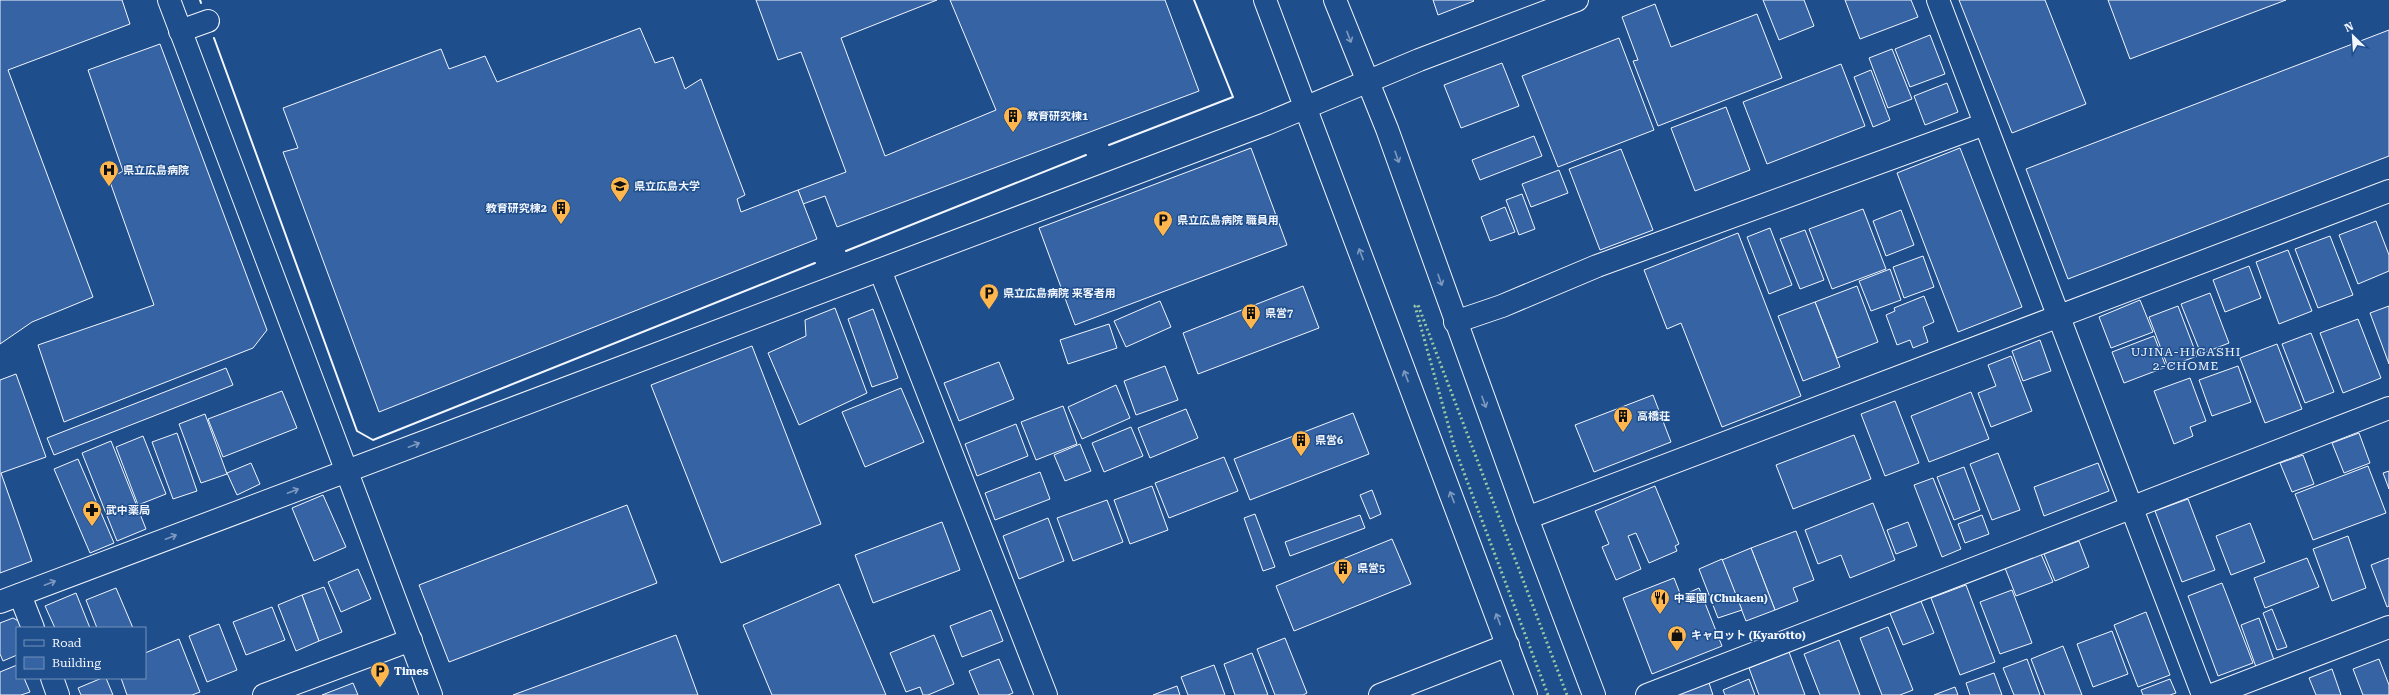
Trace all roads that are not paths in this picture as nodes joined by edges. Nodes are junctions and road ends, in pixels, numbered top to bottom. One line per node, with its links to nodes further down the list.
1 (169, 0): 7 (street)
2 (1265, 0): 9 (street)
3 (1335, 0): 8 (street, one-way to 8)
4 (1577, 0): 8 (street)
5 (1938, 0): 10 (street)
6 (208, 21): 7 (street)
7 (180, 31): 16 (street)
8 (1366, 81): 9 (street); 14 (street, one-way to 14)
9 (1306, 108): 12 (street); 23 (street, one-way to 9)
10 (1985, 124): 13 (street); 14 (street)
11 (2389, 191): 13 (street)
12 (880, 270): 16 (street, one-way to 12); 28 (street)
13 (2059, 318): 17 (street); 18 (street)
14 (1455, 322): 18 (street, one-way to 18)
15 (2389, 408): 17 (street)
16 (348, 470): 19 (street, one-way to 16); 22 (street)
17 (2131, 507): 32 (street); 33 (street)
18 (1526, 518): 31 (street)
19 (10, 598): 20 (street)
20 (32, 627)
21 (2389, 627): 34 (street)
22 (411, 640): 26 (street); 27 (street)
23 (1508, 645): 29 (street); 30 (street)
24 (52, 679): 25 (street)
25 (58, 695)
26 (264, 695)
27 (431, 695)
28 (1046, 695)
29 (1380, 695)
30 (1526, 695)
31 (1594, 695)
32 (1647, 695)
33 (2203, 695)
34 (2212, 695)

